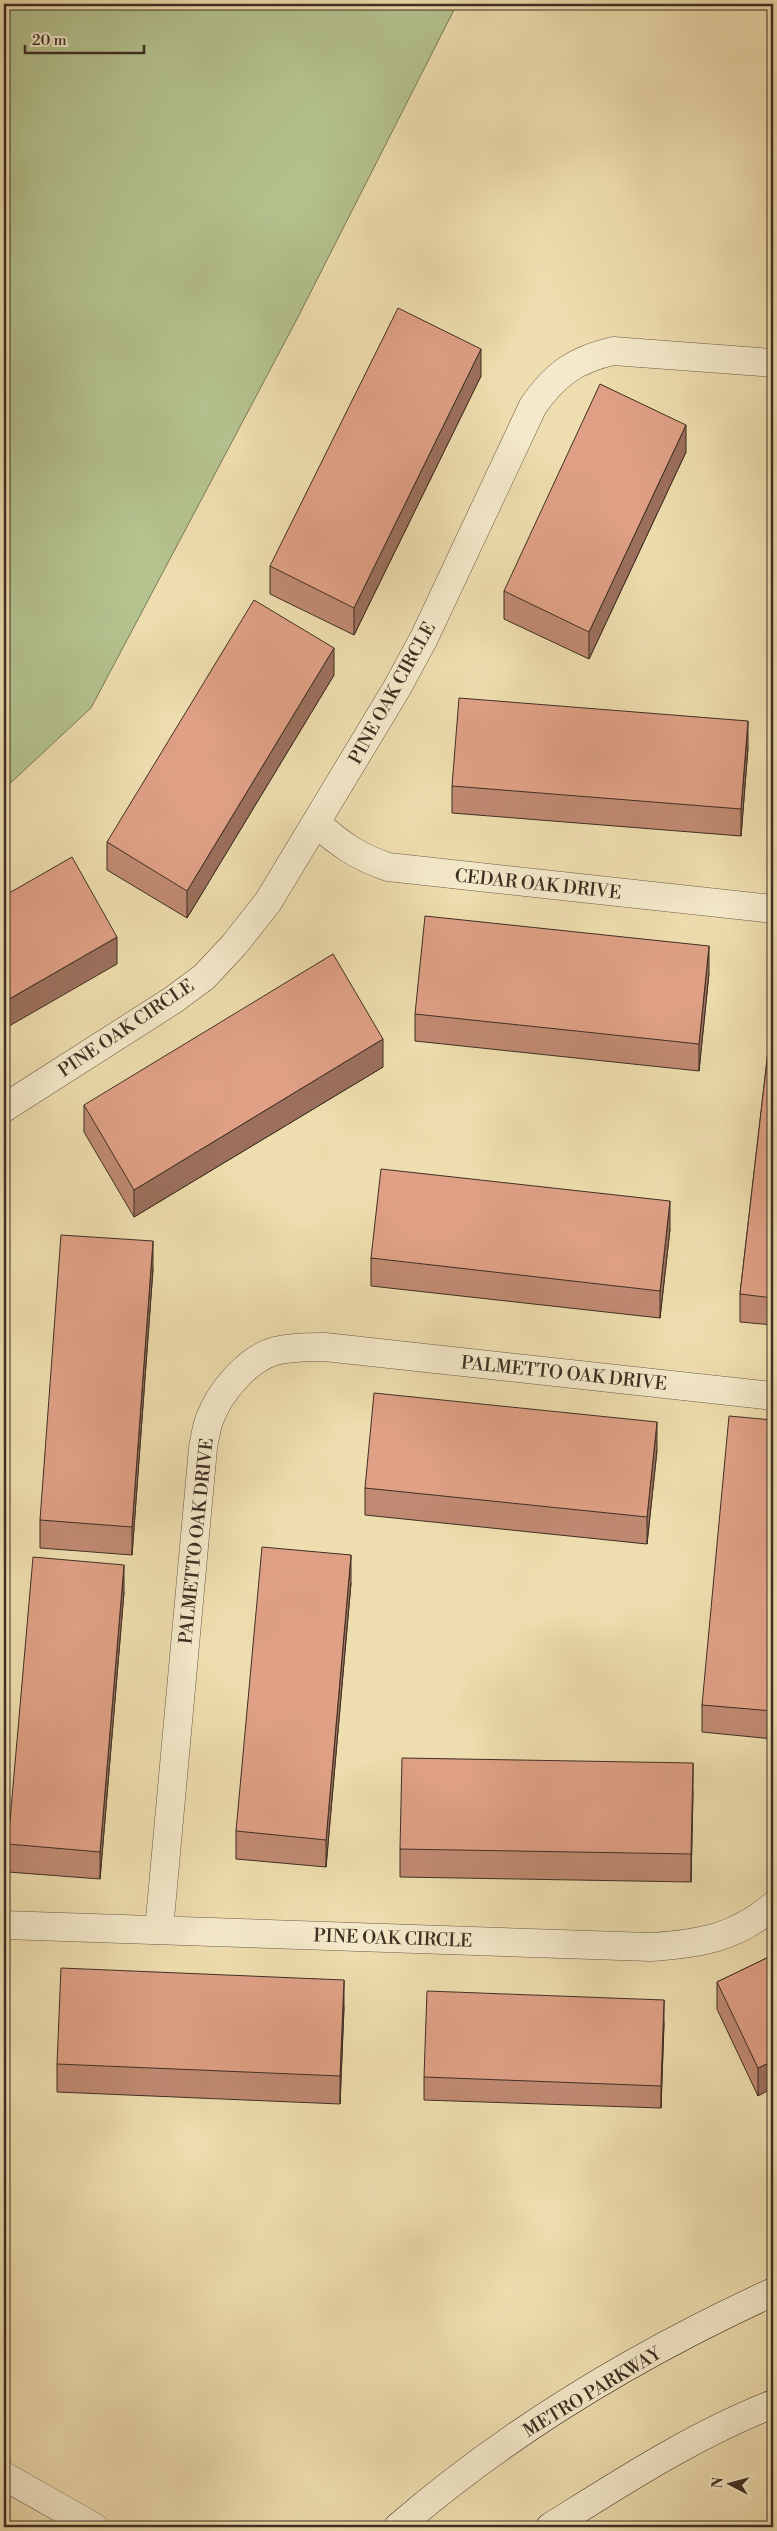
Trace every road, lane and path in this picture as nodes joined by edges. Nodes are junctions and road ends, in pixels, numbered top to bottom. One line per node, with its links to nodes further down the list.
1 (773, 363): 2 (street, PINE OAK CIRCLE)
2 (316, 823): 3 (street, CEDAR OAK DRIVE); 4 (street, PINE OAK CIRCLE)
3 (773, 909)
4 (4, 1108)
5 (773, 1396): 8 (street, PALMETTO OAK DRIVE)
6 (773, 1906): 8 (street, PINE OAK CIRCLE)
7 (4, 1925): 8 (street, PINE OAK CIRCLE)
8 (159, 1930)
9 (773, 2292): 13 (street, METRO PARKWAY)
10 (773, 2404): 14 (street)
11 (4, 2476): 12 (street)
12 (94, 2527)
13 (398, 2527)
14 (550, 2527)

